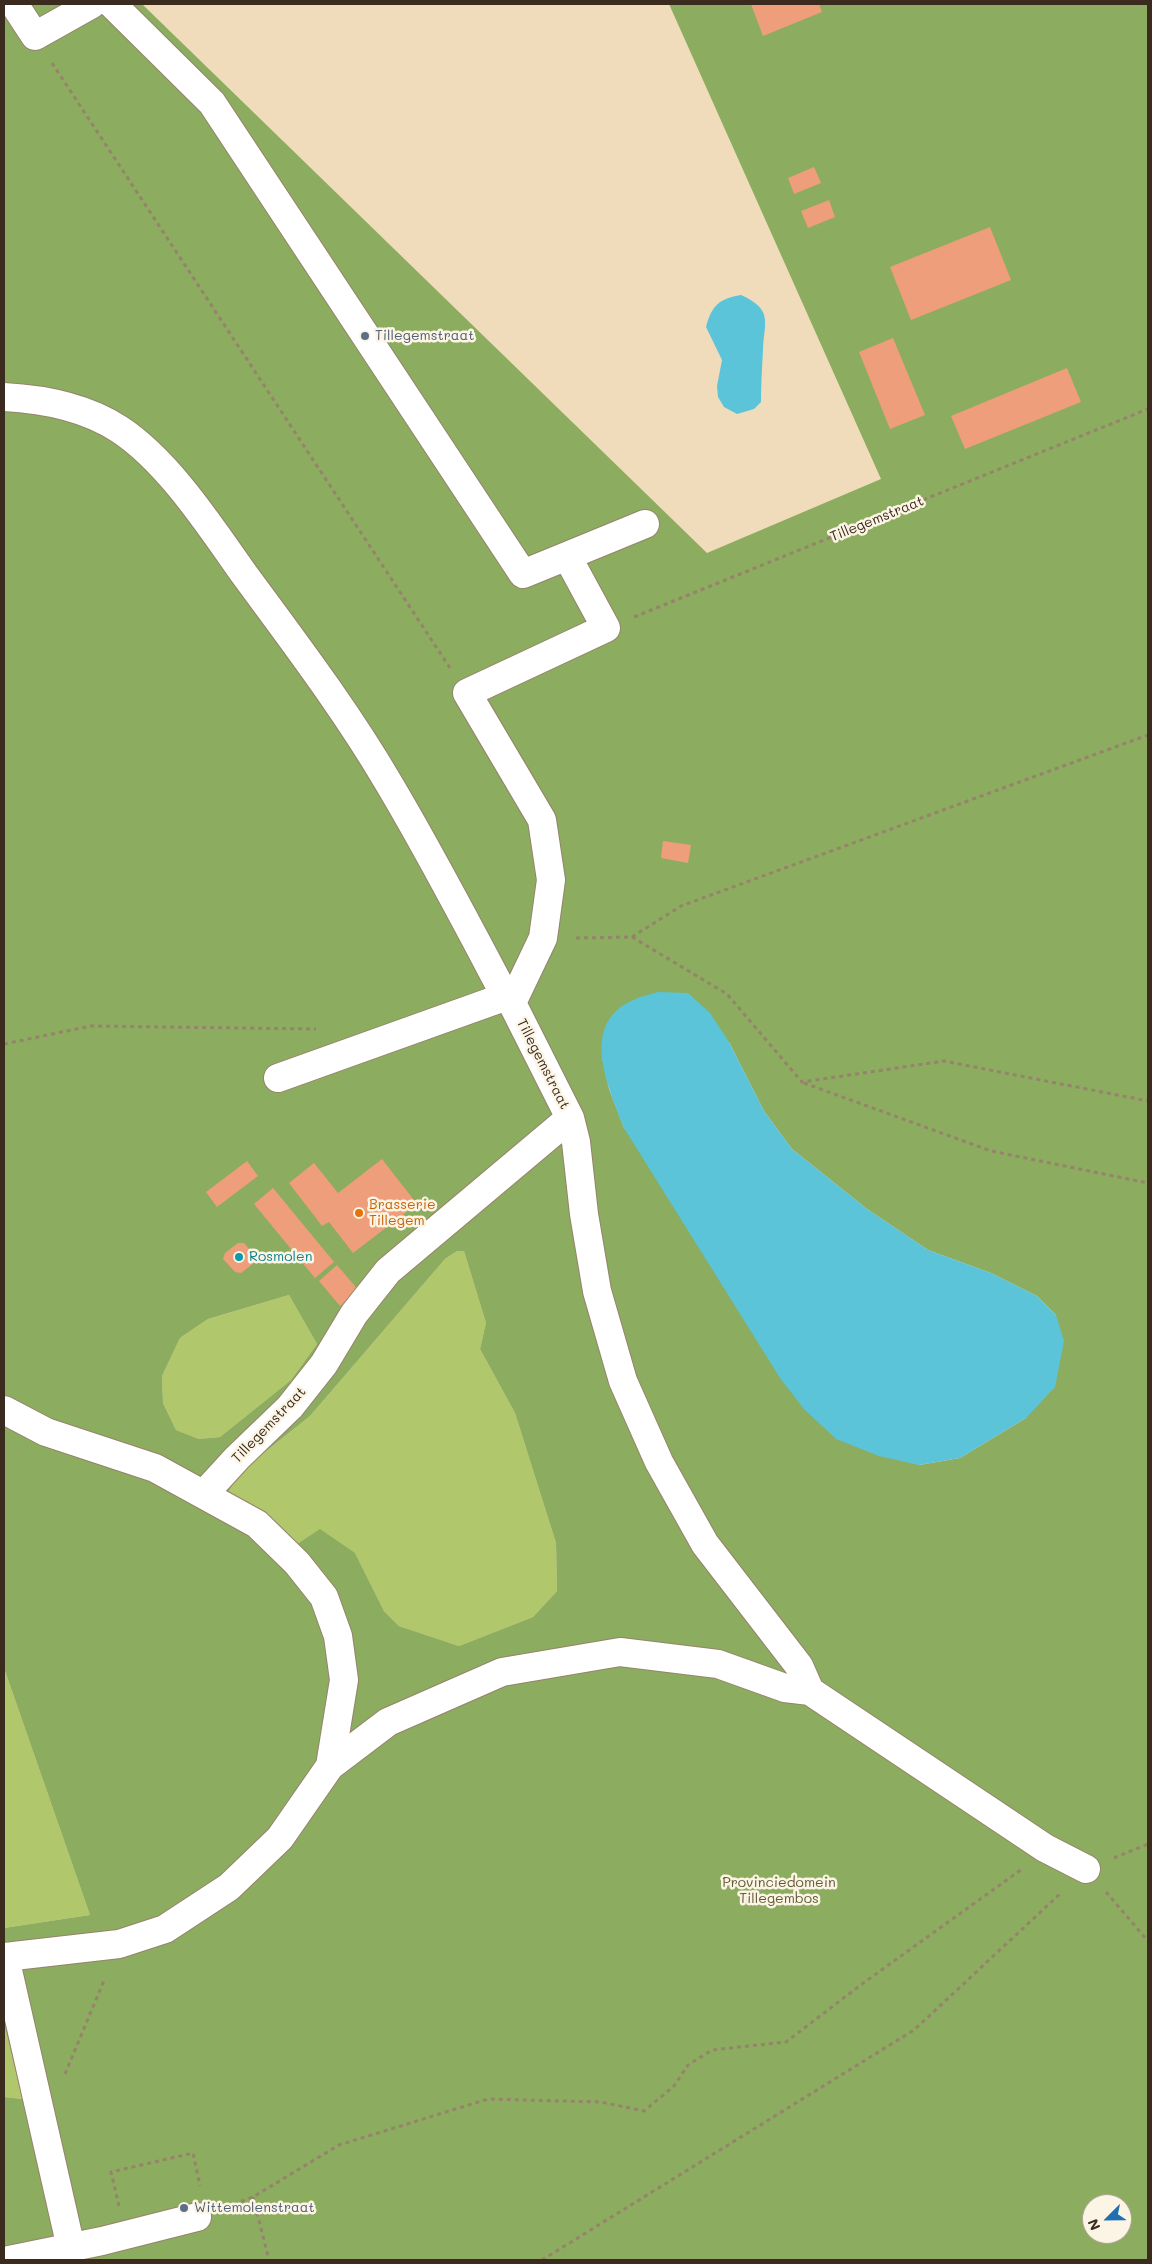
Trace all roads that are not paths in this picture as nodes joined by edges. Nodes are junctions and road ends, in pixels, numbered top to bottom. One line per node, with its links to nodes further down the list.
1 (14, 4): 2 (street)
2 (92, 4)
3 (112, 4): 6 (street)
4 (4, 397): 7 (street)
5 (645, 524): 6 (street)
6 (567, 556): 7 (street, Tillegemstraat)
7 (510, 1000): 8 (street); 9 (street, Tillegemstraat)
8 (278, 1078)
9 (570, 1118): 11 (street, Tillegemstraat); 12 (street)
10 (4, 1410): 11 (street)
11 (204, 1494): 13 (street)
12 (810, 1691): 13 (street); 14 (street)
13 (330, 1766): 16 (street)
14 (1086, 1869)
15 (197, 2217): 16 (street)
16 (71, 2248): 17 (street)
17 (9, 2260)

